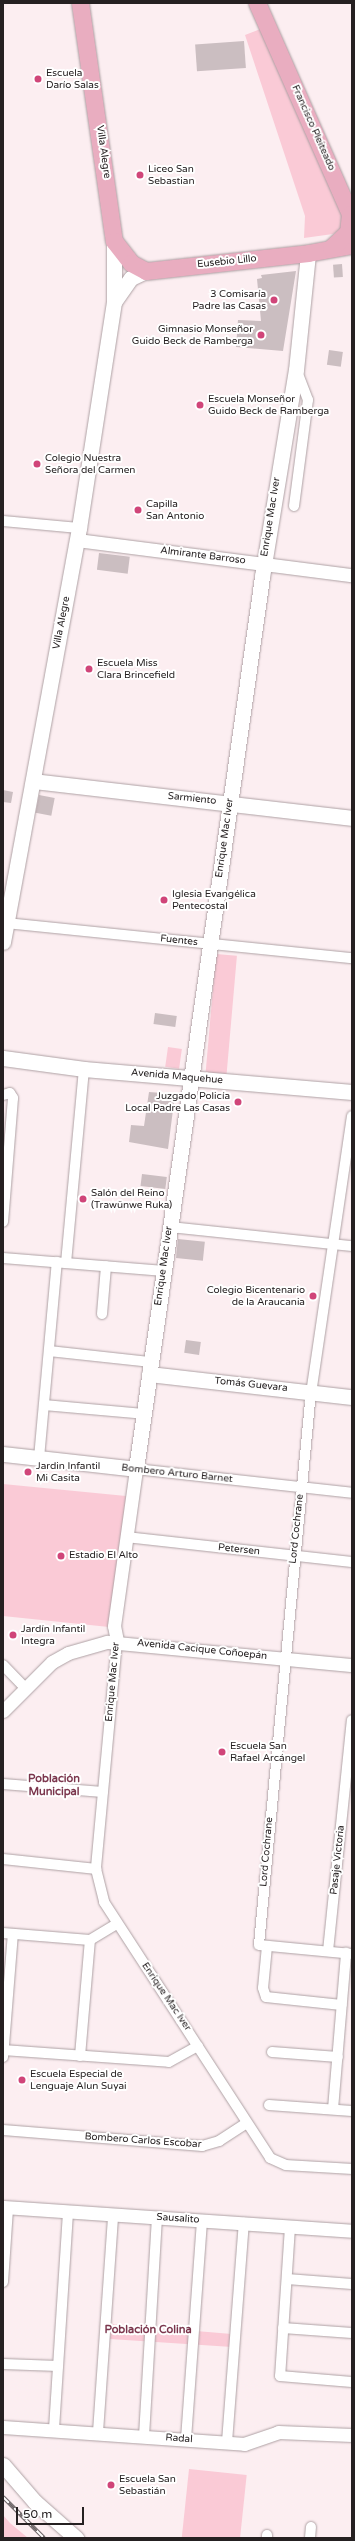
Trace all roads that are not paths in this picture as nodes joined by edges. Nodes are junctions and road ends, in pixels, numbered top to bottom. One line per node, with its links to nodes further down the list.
1 (80, 3): 4 (main road, Villa Alegre)
2 (257, 3): 3 (main road, Francisco Pleiteado)
3 (349, 207): 6 (main road, Francisco Pleiteado)
4 (114, 241): 8 (main road); 9 (main road, Villa Alegre)
5 (352, 245): 6 (main road, Eusebio Lillo)
6 (331, 248): 7 (main road, Eusebio Lillo)
7 (308, 253): 8 (main road, Eusebio Lillo); 10 (main road, Enrique Mac Iver)
8 (146, 271): 9 (main road, Villa Alegre)
9 (114, 302): 13 (main road, Villa Alegre)
10 (296, 370): 11 (street, Enrique Mac Iver); 14 (main road, Enrique Mac Iver)
11 (294, 506)
12 (3, 521): 13 (street, Almirante Barroso)
13 (78, 534): 14 (street, Almirante Barroso); 16 (main road, Villa Alegre)
14 (264, 564): 15 (street, Almirante Barroso); 17 (main road, Enrique Mac Iver)
15 (351, 577)
16 (33, 781): 17 (main road, Sarmiento); 19 (main road, Villa Alegre)
17 (230, 803): 18 (main road, Sarmiento); 21 (main road, Enrique Mac Iver)
18 (352, 818)
19 (6, 923): 20 (main road, Villa Alegre); 21 (street, Fuentes)
20 (3, 942)
21 (210, 944): 22 (street, Fuentes); 25 (main road, Enrique Mac Iver)
22 (352, 958)
23 (3, 1058): 24 (main road, Avenida Maquehue)
24 (84, 1069): 25 (main road, Avenida Maquehue); 35 (street)
25 (191, 1078): 26 (main road, Avenida Maquehue); 31 (main road, Enrique Mac Iver)
26 (352, 1092)
27 (6, 1094): 29 (street)
28 (352, 1116): 32 (street, Lord Cochrane)
29 (8, 1117): 30 (street)
30 (3, 1222)
31 (170, 1227): 32 (street); 37 (main road, Enrique Mac Iver)
32 (335, 1244): 33 (street); 41 (street, Lord Cochrane)
33 (352, 1246)
34 (3, 1258): 35 (street)
35 (61, 1263): 36 (street); 39 (street)
36 (106, 1266): 37 (street); 38 (street)
37 (164, 1271): 40 (main road, Enrique Mac Iver)
38 (102, 1314)
39 (49, 1352): 40 (street); 43 (street)
40 (150, 1368): 41 (main road, Tomás Guevara); 44 (main road, Enrique Mac Iver)
41 (312, 1392): 42 (main road, Tomás Guevara); 48 (street, Lord Cochrane)
42 (352, 1397)
43 (44, 1405): 44 (street); 46 (street)
44 (144, 1414): 47 (main road, Enrique Mac Iver)
45 (3, 1454): 46 (main road, Bombero Arturo Barnet)
46 (39, 1458): 47 (main road, Bombero Arturo Barnet)
47 (136, 1469): 48 (street, Bombero Arturo Barnet); 50 (street, Enrique Mac Iver)
48 (302, 1487): 49 (street, Bombero Arturo Barnet); 51 (street, Lord Cochrane)
49 (352, 1493)
50 (126, 1537): 51 (street, Petersen); 53 (street, Enrique Mac Iver)
51 (294, 1556): 52 (street, Petersen); 54 (street, Lord Cochrane)
52 (352, 1562)
53 (117, 1641): 54 (street, Avenida Cacique Coñoepán); 57 (street, Avenida Cacique Coñoepán); 61 (street, Enrique Mac Iver)
54 (284, 1658): 55 (street, Avenida Cacique Coñoepán); 67 (street, Lord Cochrane)
55 (352, 1665)
56 (3, 1666): 57 (street)
57 (25, 1688): 58 (street, Avenida Cacique Coñoepán)
58 (3, 1711)
59 (352, 1720): 68 (street, Pasaje Victoria)
60 (3, 1784): 61 (street)
61 (103, 1792): 63 (street, Enrique Mac Iver)
62 (3, 1859): 63 (street)
63 (96, 1869): 64 (street, Enrique Mac Iver)
64 (117, 1924): 66 (street); 71 (street, Enrique Mac Iver)
65 (8, 1933): 66 (street); 72 (street)
66 (90, 1940): 74 (street)
67 (263, 1945): 68 (street); 70 (street, Lord Cochrane)
68 (328, 1951): 69 (street)
69 (349, 1953): 70 (street)
70 (342, 2006): 75 (street)
71 (198, 2046): 74 (street); 79 (street, Enrique Mac Iver)
72 (3, 2052): 74 (street)
73 (272, 2052): 75 (street)
74 (80, 2056)
75 (338, 2057): 77 (street)
76 (268, 2105): 77 (street)
77 (333, 2109): 78 (street)
78 (352, 2111)
79 (247, 2123): 80 (street, Bombero Carlos Escobar); 81 (street)
80 (3, 2130)
81 (352, 2169)
82 (6, 2208): 83 (street, Sausalito); 91 (street)
83 (68, 2212): 84 (street, Sausalito); 96 (street)
84 (113, 2215): 85 (street, Sausalito); 100 (street)
85 (157, 2218): 86 (street, Sausalito); 102 (street)
86 (202, 2221): 87 (street, Sausalito); 103 (street)
87 (244, 2224): 88 (street, Sausalito); 104 (street)
88 (290, 2227): 89 (street, Sausalito); 90 (street)
89 (352, 2231)
90 (287, 2279): 92 (street); 93 (street)
91 (3, 2282)
92 (352, 2284)
93 (283, 2328): 94 (street); 97 (street)
94 (352, 2333)
95 (3, 2364): 96 (street)
96 (58, 2366): 99 (street)
97 (352, 2382)
98 (3, 2427): 99 (street, Radal)
99 (54, 2429): 100 (street, Radal)
100 (98, 2432): 102 (street, Radal)
101 (352, 2435): 104 (street, Radal)
102 (144, 2436): 103 (street, Radal)
103 (186, 2439): 104 (street, Radal)
104 (227, 2442)
105 (3, 2465): 107 (main road)
106 (311, 2527): 108 (street)
107 (76, 2538)
108 (310, 2538)

